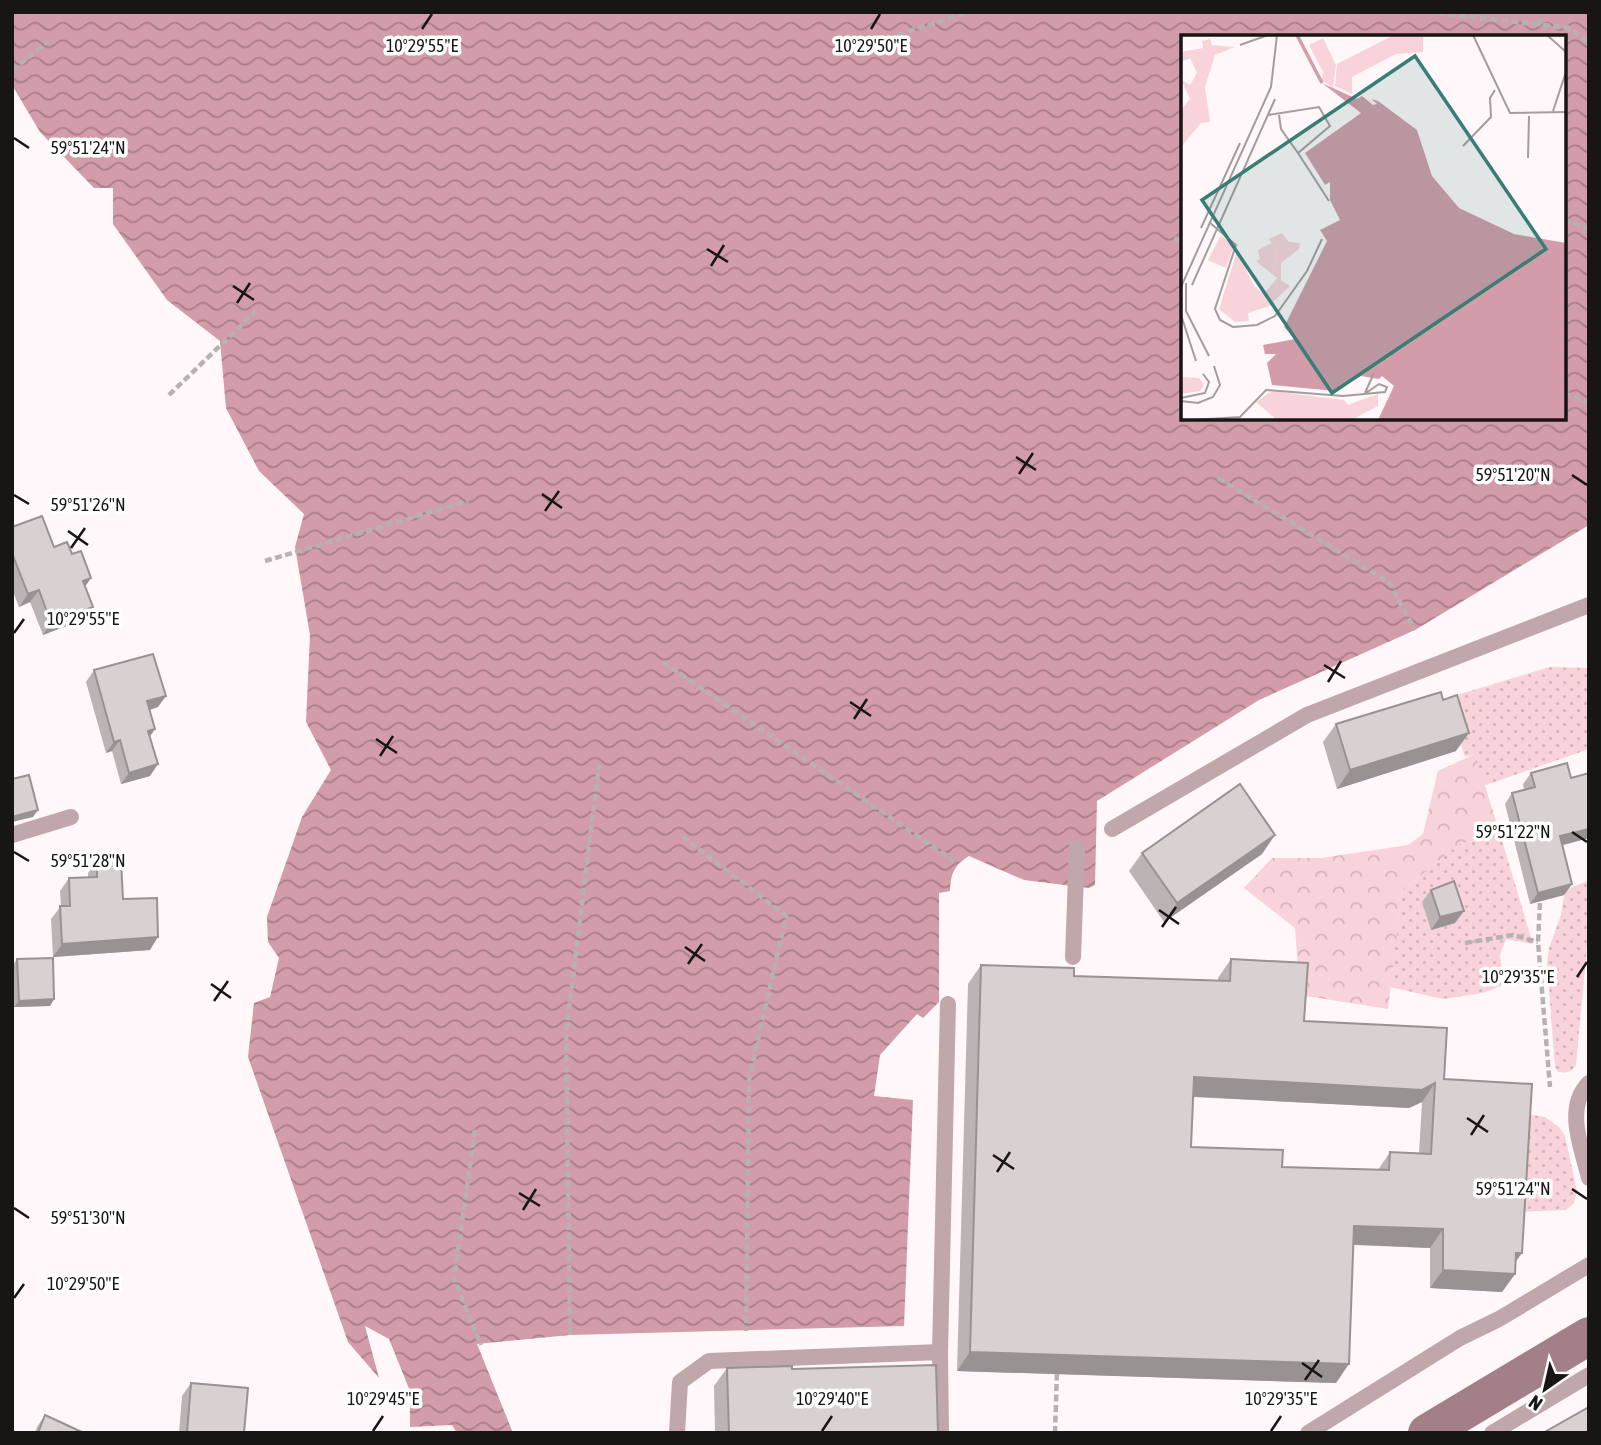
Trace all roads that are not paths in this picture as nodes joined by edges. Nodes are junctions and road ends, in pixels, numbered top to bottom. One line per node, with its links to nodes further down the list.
1 (1589, 605): 3 (lane)
2 (71, 817): 4 (lane)
3 (1112, 830)
4 (12, 835)
5 (1077, 848): 6 (lane)
6 (1073, 957)
7 (948, 1004): 12 (lane)
8 (1589, 1083): 9 (lane)
9 (1589, 1178)
10 (1589, 1265): 16 (lane)
11 (1589, 1336): 17 (main road)
12 (940, 1352): 14 (lane); 15 (lane)
13 (1589, 1375): 18 (lane)
14 (677, 1433)
15 (941, 1433)
16 (1308, 1433)
17 (1427, 1433)
18 (1492, 1433)

